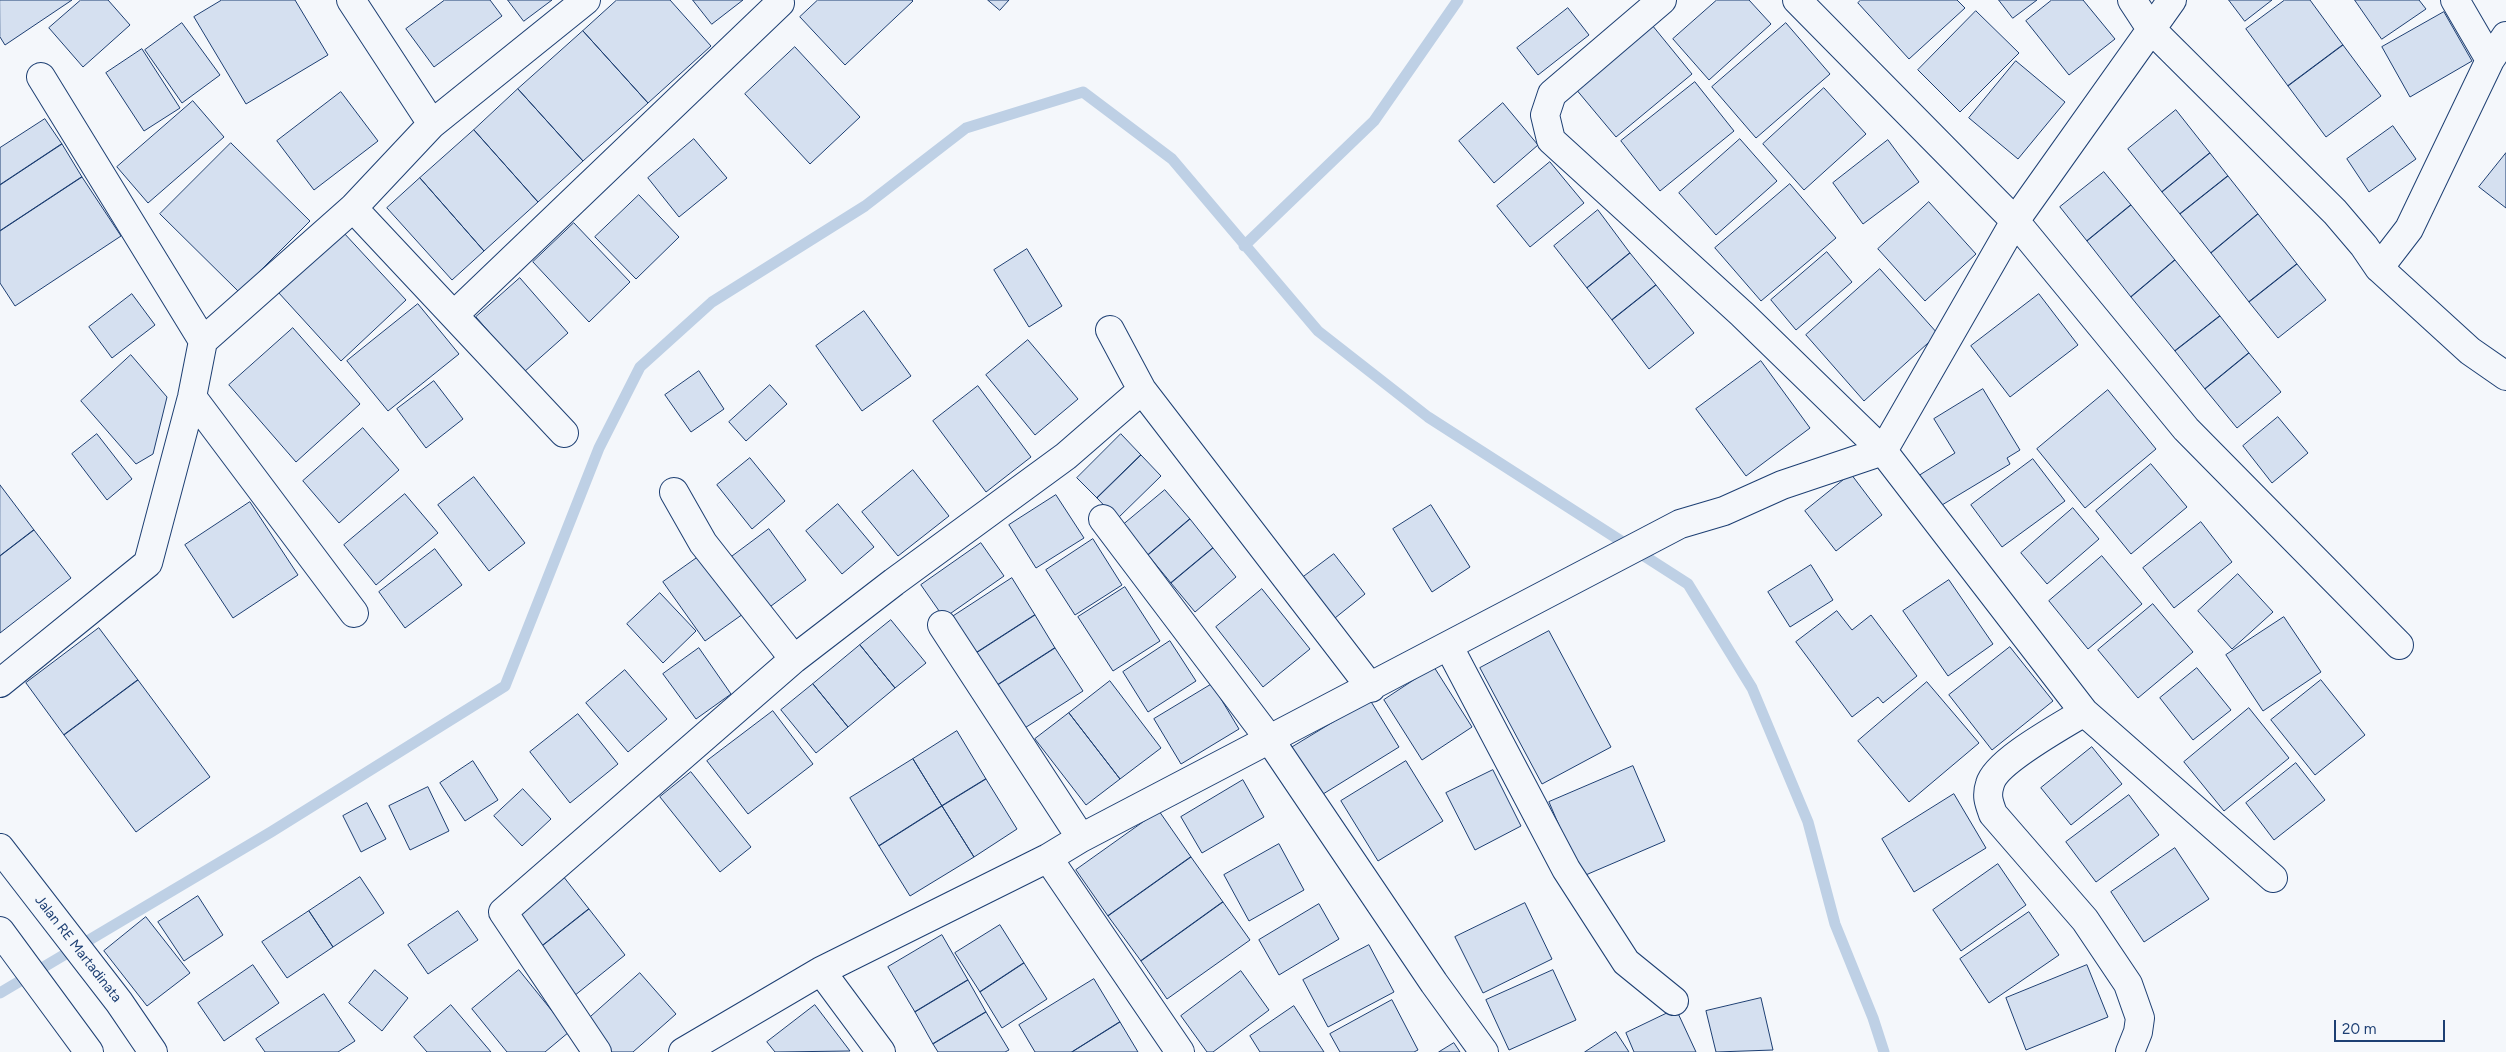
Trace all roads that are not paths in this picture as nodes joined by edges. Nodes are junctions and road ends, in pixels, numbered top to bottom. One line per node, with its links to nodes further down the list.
1 (351, 0): 13 (main road)
2 (586, 0): 13 (main road)
3 (1662, 0): 24 (main road)
4 (1797, 0): 15 (main road)
5 (2132, 0): 9 (main road)
6 (2172, 0): 9 (main road)
7 (2456, 0): 11 (main road)
8 (781, 1): 17 (main road)
9 (2151, 29): 15 (main road); 16 (main road)
10 (2506, 36): 11 (main road)
11 (2490, 60): 16 (main road)
12 (40, 77): 19 (main road)
13 (432, 124): 14 (main road)
14 (353, 208): 17 (main road); 19 (main road)
15 (2015, 221): 24 (main road); 29 (main road)
16 (2379, 268): 20 (main road)
17 (454, 315): 23 (main road)
18 (1110, 330): 21 (main road)
19 (203, 341): 22 (main road)
20 (2506, 376)
21 (1142, 390): 31 (main road); 33 (main road)
22 (192, 397): 27 (main road); 32 (main road)
23 (564, 433)
24 (1883, 451): 30 (main road); 34 (main road)
25 (674, 492): 31 (main road)
26 (1103, 519): 35 (main road)
27 (354, 612)
28 (942, 625): 36 (main road)
29 (2399, 645)
30 (1449, 647): 33 (main road); 42 (main road)
31 (794, 660): 45 (main road)
32 (0, 683)
33 (1371, 688): 35 (main road)
34 (2084, 712): 39 (main road); 50 (main road)
35 (1270, 740): 36 (main road); 49 (main road)
36 (1080, 838): 38 (main road)
37 (1, 849): 44 (main road, Jalan RE Martadinata)
38 (1048, 858): 41 (main road); 48 (main road)
39 (2273, 878)
40 (0, 931): 43 (main road)
41 (821, 971): 46 (main road); 47 (main road)
42 (1674, 1001)
43 (89, 1052)
44 (154, 1052)
45 (597, 1052)
46 (683, 1052)
47 (881, 1052)
48 (1180, 1052)
49 (1484, 1052)
50 (2130, 1052)

